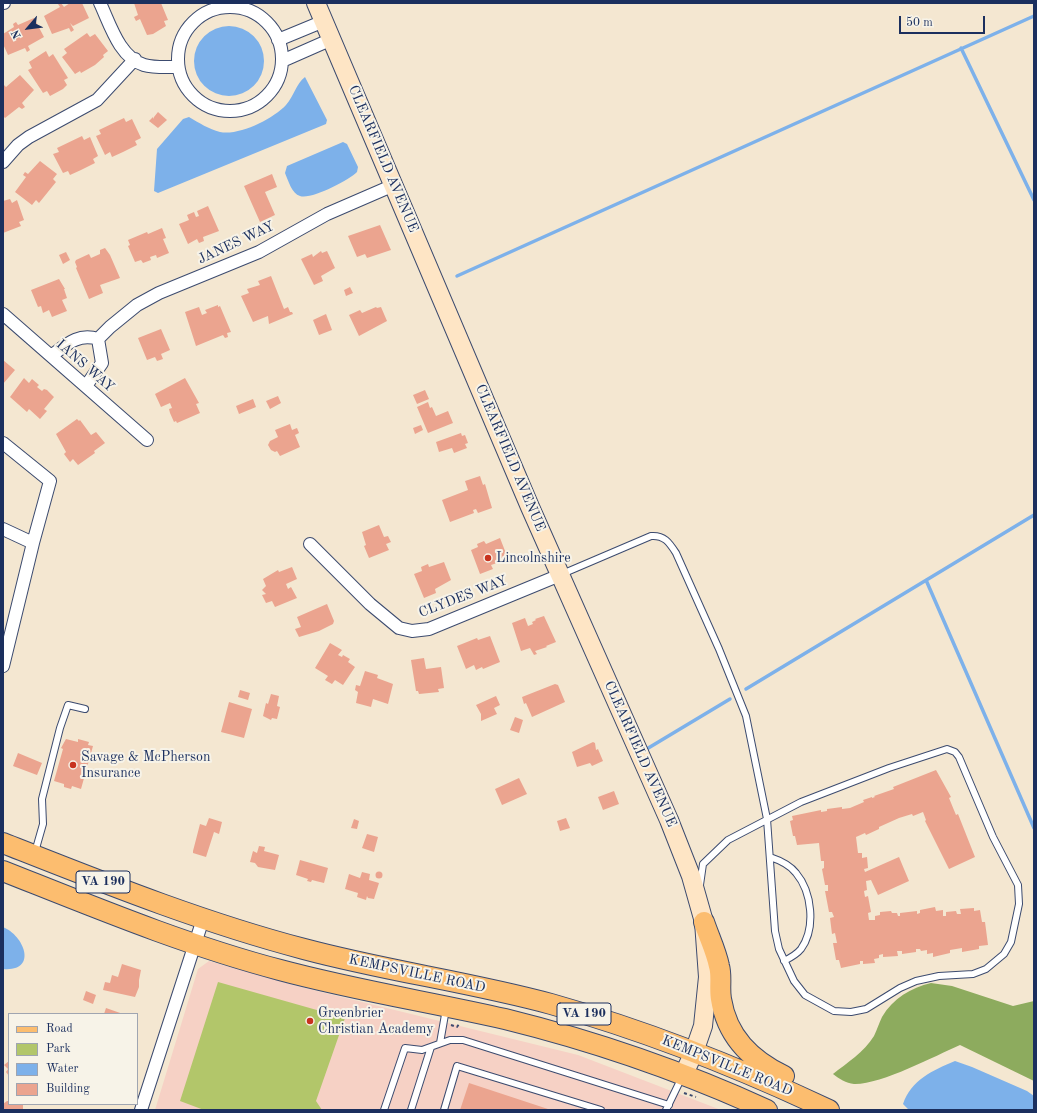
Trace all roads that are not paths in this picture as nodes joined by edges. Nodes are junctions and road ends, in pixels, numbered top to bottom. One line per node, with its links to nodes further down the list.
1 (100, 3): 6 (street)
2 (316, 3): 3 (street, CLEARFIELD AVENUE)
3 (324, 21): 4 (street, CLEARFIELD AVENUE); 5 (street)
4 (332, 39): 7 (street); 10 (street, CLEARFIELD AVENUE)
5 (278, 40): 7 (street); 8 (street)
6 (135, 59): 8 (street); 9 (street)
7 (282, 60): 8 (street)
8 (178, 67)
9 (3, 162)
10 (394, 185): 12 (street, JANES WAY); 20 (street, CLEARFIELD AVENUE)
11 (3, 314): 13 (street, IANS WAY)
12 (98, 340): 13 (street); 14 (street)
13 (51, 356): 14 (street, IANS WAY)
14 (86, 386): 15 (street, IANS WAY)
15 (147, 440)
16 (3, 443): 18 (street)
17 (3, 530): 18 (street)
18 (32, 543): 21 (street)
19 (310, 544): 20 (street, CLYDES WAY)
20 (560, 575): 23 (lane); 28 (street, CLEARFIELD AVENUE)
21 (3, 666)
22 (85, 709): 25 (lane)
23 (767, 819): 26 (lane); 28 (lane); 31 (lane)
24 (3, 843): 25 (main road, KEMPSVILLE ROAD / VA 190)
25 (34, 855): 29 (main road, KEMPSVILLE ROAD / VA 190)
26 (770, 857): 31 (lane); 31 (lane)
27 (3, 871): 30 (main road, KEMPSVILLE ROAD / VA 190)
28 (702, 913): 35 (street, CLEARFIELD AVENUE); 45 (main road)
29 (203, 919): 30 (street); 35 (main road, KEMPSVILLE ROAD / VA 190)
30 (195, 944): 32 (main road, KEMPSVILLE ROAD / VA 190); 38 (street)
31 (784, 961)
32 (447, 1007): 33 (lane); 36 (main road, KEMPSVILLE ROAD / VA 190)
33 (440, 1043): 34 (lane); 37 (lane)
34 (431, 1047): 39 (lane); 40 (lane)
35 (694, 1052): 36 (street, CLEARFIELD AVENUE); 44 (main road, KEMPSVILLE ROAD / VA 190)
36 (683, 1076): 37 (lane); 43 (main road, KEMPSVILLE ROAD / VA 190)
37 (667, 1107)
38 (141, 1110)
39 (384, 1110)
40 (410, 1110)
41 (444, 1110): 42 (lane)
42 (601, 1110)
43 (768, 1110)
44 (829, 1110)
45 (833, 1110)

